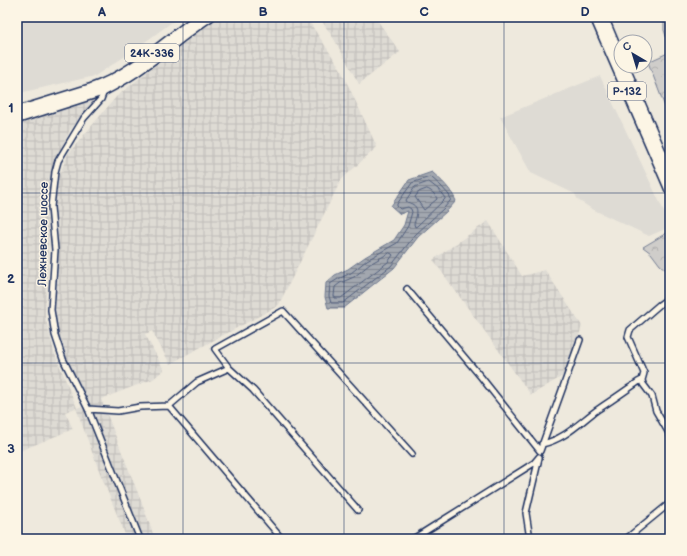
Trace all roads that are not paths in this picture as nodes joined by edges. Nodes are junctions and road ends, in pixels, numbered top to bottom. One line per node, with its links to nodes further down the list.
1 (200, 17): 7 (main road, 24К-336)
2 (210, 17): 7 (main road, 24К-336)
3 (595, 17): 11 (highway, Р-132)
4 (603, 17): 5 (highway)
5 (613, 41)
6 (627, 74): 10 (highway, Р-132)
7 (103, 88): 8 (main road, 24К-336); 9 (main road, 24К-336); 18 (street, Лежневское шоссе)
8 (17, 112)
9 (17, 118)
10 (670, 173)
11 (670, 190)
12 (407, 290): 21 (street)
13 (669, 299): 16 (street)
14 (580, 340): 20 (street)
15 (228, 368): 17 (street); 22 (street); 25 (street)
16 (642, 380): 19 (street); 20 (street)
17 (168, 406): 18 (street); 27 (street)
18 (88, 410): 26 (street, Лежневское шоссе)
19 (670, 435)
20 (542, 444): 21 (street)
21 (540, 451): 23 (street)
22 (412, 454)
23 (539, 457): 28 (street); 29 (street)
24 (670, 503): 30 (street)
25 (358, 510)
26 (140, 539)
27 (282, 539)
28 (413, 539)
29 (530, 539)
30 (626, 539)

